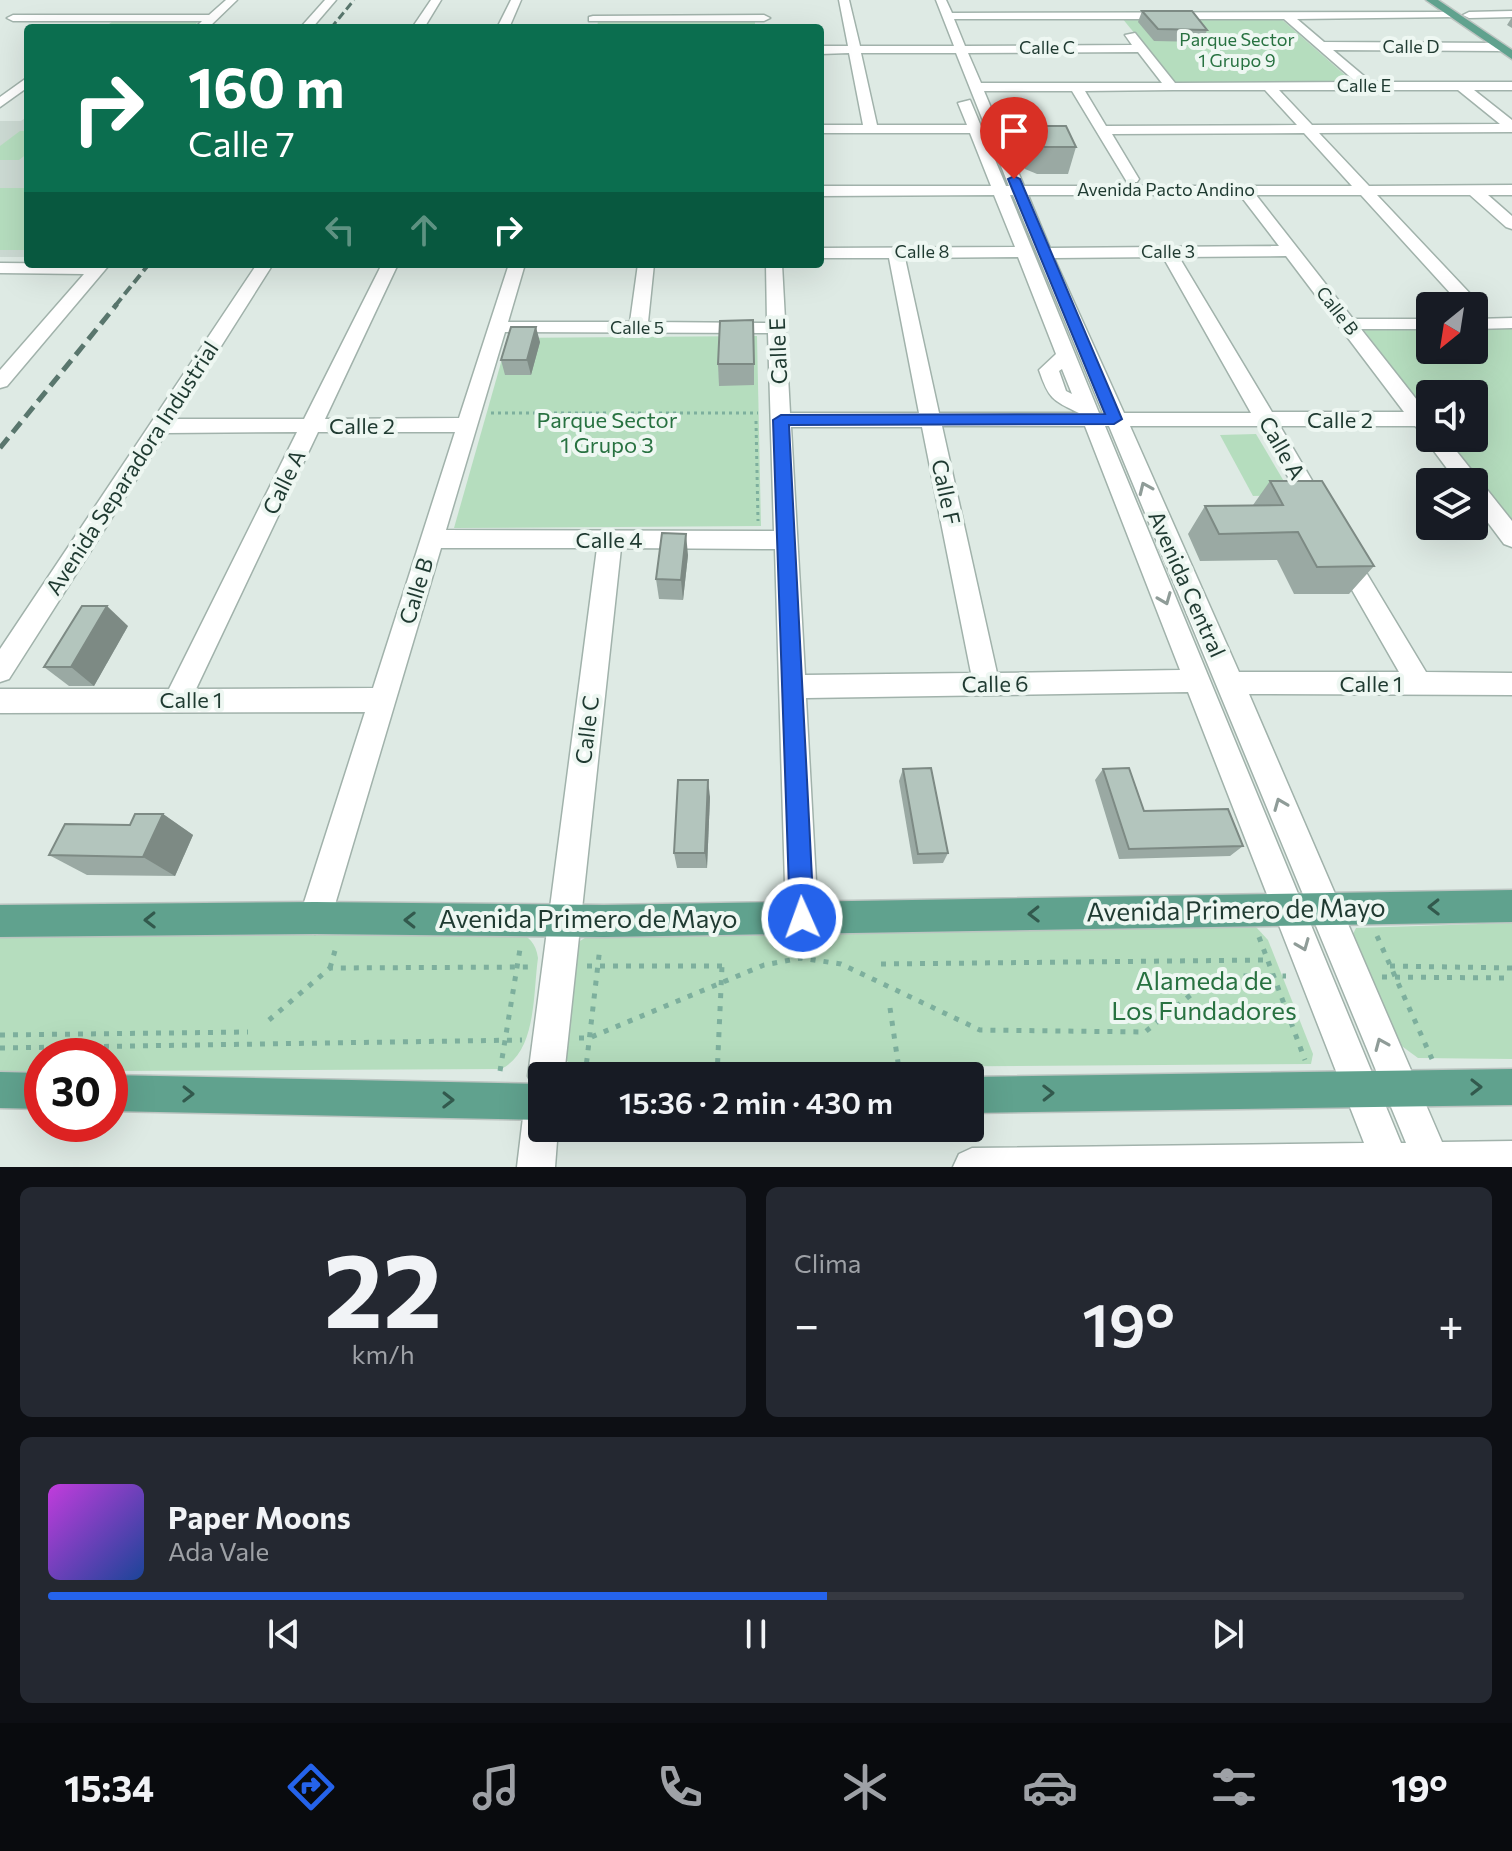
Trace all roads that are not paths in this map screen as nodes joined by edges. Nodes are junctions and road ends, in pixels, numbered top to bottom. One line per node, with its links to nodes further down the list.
1 (232, 0): 22 (street)
2 (331, 0): 27 (street)
3 (436, 0): 28 (street)
4 (516, 0): 29 (street)
5 (844, 0): 35 (street)
6 (1023, 0): 18 (street)
7 (1185, 0): 13 (street)
8 (1349, 0): 15 (street)
9 (1431, 0): 16 (main road)
10 (1447, 0): 17 (main road)
11 (31, 6): 20 (street)
12 (1512, 14): 17 (street)
13 (1193, 15): 14 (street); 19 (street)
14 (1286, 15): 15 (street); 33 (street)
15 (1369, 15): 16 (street)
16 (1452, 15): 32 (main road)
17 (1469, 15): 32 (main road)
18 (1033, 16): 19 (street); 31 (street)
19 (1116, 16): 34 (street)
20 (13, 18): 21 (street); 30 (street)
21 (110, 18): 22 (street); 25 (street)
22 (212, 18): 26 (street)
23 (764, 18): 24 (street)
24 (593, 19)
25 (102, 24)
26 (205, 24)
27 (310, 24)
28 (421, 24)
29 (505, 24)
30 (0, 26)
31 (948, 38): 34 (street, Calle C); 35 (street); 45 (street, Avenida Central)
32 (1506, 45): 33 (street, Calle D); 37 (main road)
33 (1322, 46): 40 (street)
34 (1141, 48): 44 (street)
35 (854, 49): 36 (street); 50 (street)
36 (824, 50)
37 (1512, 55)
38 (24, 84): 46 (street)
39 (1268, 86): 40 (street, Calle E); 44 (street, Calle E); 52 (street)
40 (1367, 86): 41 (street, Calle E)
41 (1461, 86): 42 (street, Calle E); 48 (street)
42 (1512, 86)
43 (1076, 87): 44 (street, Calle E); 45 (street, Calle E); 53 (street)
44 (1172, 87)
45 (967, 88): 51 (street, Avenida Central); 58 (street, Avenida Central)
46 (0, 103): 47 (street)
47 (24, 103)
48 (1512, 128): 52 (street)
49 (824, 129): 50 (street)
50 (871, 129): 51 (street)
51 (975, 129): 58 (street, Avenida Central)
52 (1308, 129): 53 (street); 57 (street)
53 (1102, 130): 55 (street)
54 (1512, 178): 57 (street, Avenida Pacto Andino)
55 (1132, 179): 57 (street, Avenida Pacto Andino); 58 (street, Avenida Pacto Andino)
56 (824, 180): 58 (street, Avenida Pacto Andino)
57 (1360, 184): 59 (street, Avenida Pacto Andino); 60 (street, Avenida Pacto Andino); 77 (street)
58 (1006, 185): 59 (street, Avenida Pacto Andino); 62 (street, Avenida Pacto Andino); 65 (street, Avenida Central)
59 (1244, 190): 64 (street, Calle B)
60 (1474, 190): 61 (street, Avenida Pacto Andino); 63 (street)
61 (1512, 190)
62 (824, 191)
63 (1512, 224)
64 (1291, 251): 66 (street, Calle 3); 79 (street, Calle B)
65 (1034, 252): 66 (street, Calle 3); 68 (street, Calle 8); 85 (street, Avenida Central); 91 (street, Avenida Central)
66 (1168, 252): 95 (street, Calle A)
67 (824, 253): 68 (street, Calle 8)
68 (896, 253): 93 (street, Calle F)
69 (0, 268): 70 (street)
70 (24, 268)
71 (99, 268): 86 (street)
72 (262, 268): 97 (street, Avenida Separadora Industrial)
73 (388, 268): 98 (street, Calle A)
74 (516, 268): 82 (street, Calle B)
75 (645, 268): 83 (street)
76 (774, 268): 84 (street, Calle E)
77 (1459, 292)
78 (1512, 323): 81 (street)
79 (1347, 324): 80 (street); 89 (street, Calle B)
80 (1416, 324)
81 (1488, 324)
82 (498, 327): 83 (street, Calle 5); 92 (street, Calle B)
83 (638, 327): 84 (street, Calle 5)
84 (777, 328): 90 (street, Calle E)
85 (1066, 356): 88 (street); 91 (street, Avenida Central)
86 (10, 358): 87 (street)
87 (0, 382)
88 (1058, 395): 91 (street); 94 (street)
89 (1416, 413)
90 (772, 415): 93 (street, Calle 2); 105 (street, Calle E)
91 (1098, 416): 94 (street, Calle 2); 95 (street, Calle 2); 107 (street, Avenida Central, one-way to 107); 108 (street, Avenida Central, one-way to 91)
92 (469, 419): 98 (street, Calle 2); 103 (street, Calle B)
93 (931, 419): 94 (street, Calle 2); 109 (street, Calle F)
94 (1037, 419)
95 (1266, 420): 96 (street, Calle 2); 110 (street, Calle A)
96 (1416, 425)
97 (160, 426): 98 (street, Calle 2); 106 (street, Avenida Separadora Industrial)
98 (311, 426): 113 (street, Calle A)
99 (1446, 452): 100 (street)
100 (1458, 468)
101 (1488, 506): 102 (street)
102 (1511, 535)
103 (433, 539): 104 (street, Calle 4); 114 (street, Calle B)
104 (610, 540): 105 (street, Calle 4); 122 (street, Calle C)
105 (786, 540): 112 (street, Calle E)
106 (0, 671)
107 (1198, 681): 109 (street, Calle 6); 118 (street, Avenida Central)
108 (1231, 683): 110 (street, Calle 1); 117 (street, Avenida Central, one-way to 108)
109 (986, 684): 112 (street, Calle 6)
110 (1419, 684): 111 (street, Calle 1)
111 (1512, 684)
112 (793, 687): 120 (street, Calle E)
113 (177, 700): 114 (street, Calle 1); 115 (street, Calle 1)
114 (382, 700): 119 (street, Calle B)
115 (0, 701)
116 (1512, 906): 117 (main road, Avenida Primero de Mayo, one-way to 117)
117 (1323, 908): 118 (main road, Avenida Primero de Mayo); 125 (street, Avenida Central, one-way to 117)
118 (1289, 909): 120 (main road, Avenida Primero de Mayo, one-way to 120); 124 (street, Avenida Central, one-way to 124)
119 (315, 918): 121 (main road, Avenida Primero de Mayo, one-way to 121); 122 (main road, Avenida Primero de Mayo, one-way to 119)
120 (802, 918): 122 (main road, Avenida Primero de Mayo)
121 (0, 921)
122 (564, 921): 123 (street, Calle C)
123 (548, 1062)
124 (1360, 1087): 125 (main road); 130 (main road, one-way to 124); 135 (street, Avenida Central)
125 (1400, 1087): 126 (main road, one-way to 126); 134 (street, Avenida Central)
126 (1512, 1087)
127 (0, 1090): 128 (main road)
128 (24, 1091)
129 (128, 1093): 131 (main road, one-way to 131)
130 (984, 1095)
131 (528, 1102)
132 (539, 1142): 136 (street)
133 (1512, 1160): 134 (street)
134 (1432, 1164): 135 (street)
135 (1391, 1165): 137 (street)
136 (536, 1167)
137 (972, 1167)

